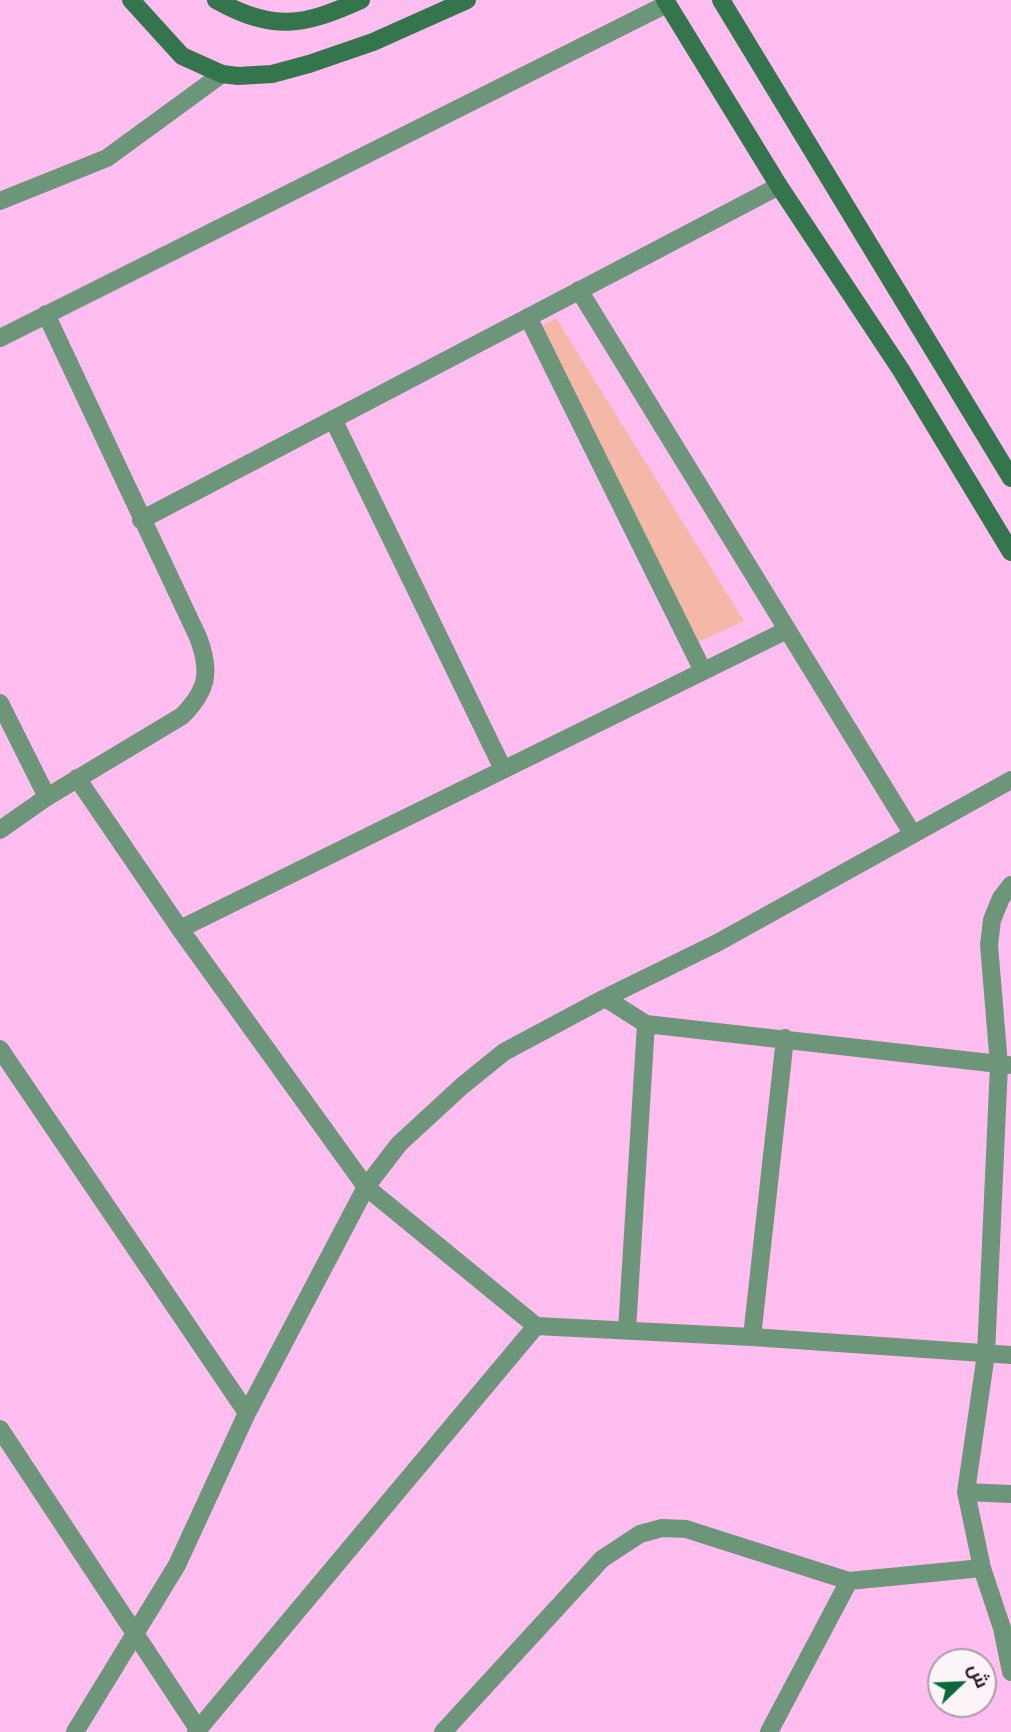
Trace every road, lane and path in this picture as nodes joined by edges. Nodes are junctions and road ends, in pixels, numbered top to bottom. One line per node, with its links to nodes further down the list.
1 (131, 0): 7 (main road)
2 (216, 0): 3 (main road)
3 (361, 0)
4 (467, 0): 7 (main road)
5 (721, 0): 15 (main road)
6 (666, 2): 8 (main road); 11 (street)
7 (222, 74): 9 (street)
8 (779, 186): 10 (street); 17 (main road)
9 (0, 201)
10 (579, 290): 12 (street); 18 (street)
11 (46, 314): 13 (street); 16 (street)
12 (528, 317): 14 (street); 19 (street)
13 (0, 338)
14 (332, 419): 16 (street); 21 (street)
15 (1011, 478)
16 (141, 520): 22 (street)
17 (1011, 551)
18 (786, 630): 19 (street); 26 (street)
19 (703, 671): 21 (street)
20 (0, 703): 24 (street)
21 (503, 769): 28 (street)
22 (77, 778): 24 (street); 28 (street)
23 (1011, 780): 26 (street)
24 (47, 797): 25 (street)
25 (0, 830)
26 (912, 833): 29 (street)
27 (1011, 885): 33 (street)
28 (180, 929): 34 (street)
29 (605, 998): 30 (street); 34 (street)
30 (646, 1024): 31 (street); 38 (street)
31 (785, 1038): 33 (street); 39 (street)
32 (0, 1049): 42 (street)
33 (1005, 1065): 35 (street)
34 (366, 1187): 37 (street); 42 (street)
35 (992, 1208): 36 (street); 40 (street)
36 (1011, 1209)
37 (536, 1326): 38 (street); 50 (street)
38 (627, 1330): 39 (street)
39 (752, 1337): 40 (street)
40 (986, 1354): 41 (street); 44 (street)
41 (1011, 1355)
42 (247, 1413): 48 (street)
43 (0, 1429): 48 (street)
44 (966, 1492): 45 (street); 46 (street)
45 (1011, 1494)
46 (982, 1568): 47 (street); 49 (street)
47 (849, 1581): 51 (street); 53 (street)
48 (134, 1633): 50 (street); 52 (street)
49 (1011, 1672)
50 (197, 1730)
51 (445, 1731)
52 (75, 1732)
53 (769, 1732)

